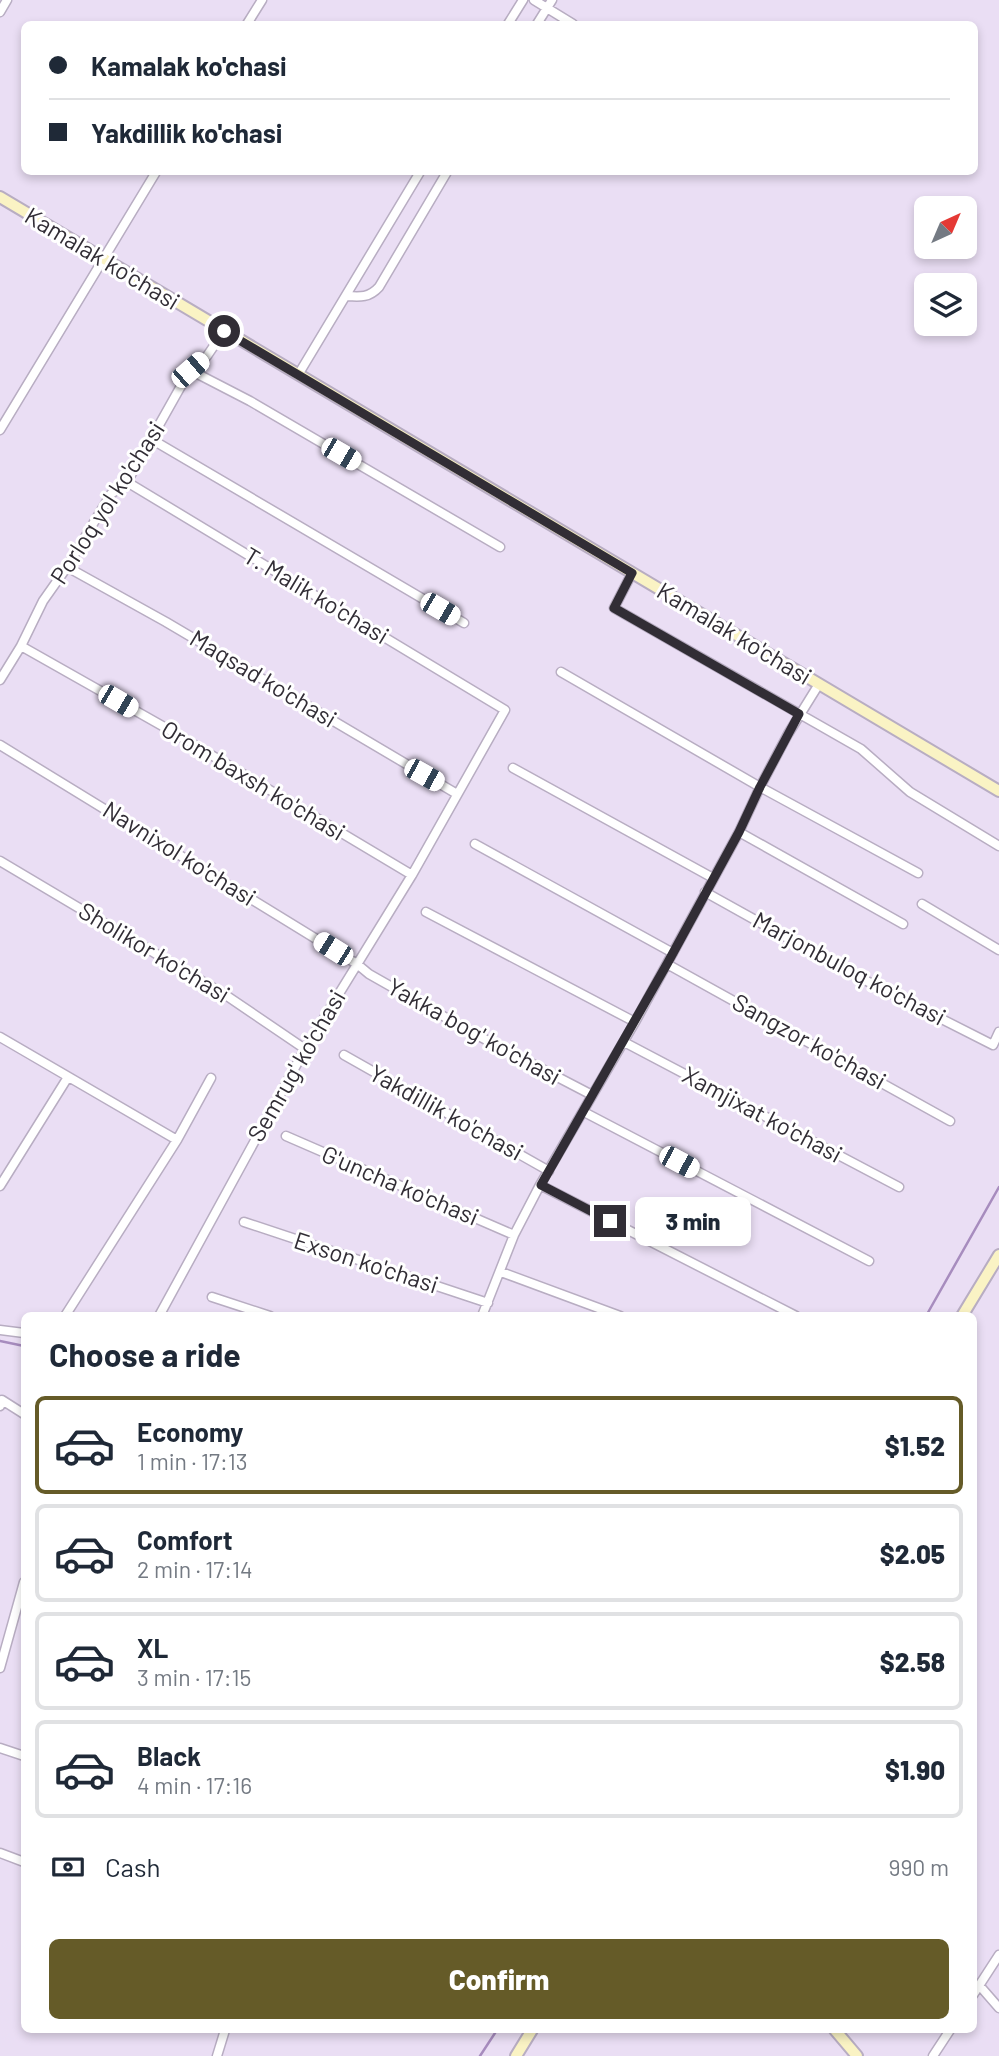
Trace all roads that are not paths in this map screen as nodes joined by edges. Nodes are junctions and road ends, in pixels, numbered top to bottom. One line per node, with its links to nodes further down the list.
1 (7, 0): 6 (street)
2 (262, 0): 7 (street)
3 (523, 0): 8 (street)
4 (534, 0): 5 (street)
5 (550, 4): 9 (street); 10 (street)
6 (0, 12)
7 (249, 21)
8 (510, 21)
9 (539, 21)
10 (570, 21)
11 (154, 175): 15 (street)
12 (418, 175): 16 (street)
13 (445, 175): 16 (street)
14 (0, 197): 15 (main road, Kamalak ko'chasi)
15 (102, 259): 17 (main road, Kamalak ko'chasi); 20 (street)
16 (346, 296): 19 (street)
17 (224, 331): 18 (street, Porloq yol ko'chasi); 19 (main road, Kamalak ko'chasi)
18 (190, 370): 21 (street, Porloq yol ko'chasi); 23 (street)
19 (298, 375): 25 (main road, Kamalak ko'chasi)
20 (0, 430)
21 (151, 439): 22 (street, Porloq yol ko'chasi); 26 (street)
22 (127, 482): 24 (street, Porloq yol ko'chasi); 31 (street, T. Malik ko'chasi)
23 (500, 547)
24 (67, 567): 27 (street, Porloq yol ko'chasi); 37 (street, Maqsad ko'chasi)
25 (632, 573): 30 (main road, Kamalak ko'chasi); 32 (street)
26 (464, 623)
27 (21, 646): 29 (street, Porloq yol ko'chasi); 43 (street, Orom baxsh ko'chasi)
28 (561, 673): 35 (street)
29 (0, 680)
30 (819, 684): 32 (street); 36 (main road, Kamalak ko'chasi)
31 (505, 710): 37 (street, Semrug' ko'chasi)
32 (799, 714): 35 (street); 40 (street)
33 (0, 745): 51 (street, Navnixol ko'chasi)
34 (513, 768): 44 (street)
35 (760, 787): 38 (street); 42 (street)
36 (999, 791)
37 (457, 794): 43 (street, Semrug' ko'chasi)
38 (739, 832): 44 (street); 48 (street)
39 (475, 844): 50 (street)
40 (999, 846)
41 (0, 861): 57 (street, Sholikor ko'chasi)
42 (918, 873)
43 (412, 875): 51 (street, Semrug' ko'chasi)
44 (713, 878): 45 (street)
45 (705, 892): 50 (street); 54 (street, Marjonbuloq ko'chasi)
46 (922, 904): 49 (street)
47 (426, 912): 53 (street)
48 (903, 924)
49 (999, 950)
50 (673, 953): 52 (street)
51 (357, 964): 57 (street, Semrug' ko'chasi); 61 (street, Yakka bog' ko'chasi)
52 (667, 964): 53 (street); 63 (street, Sangzor ko'chasi)
53 (635, 1022): 56 (street)
54 (999, 1032)
55 (0, 1037): 59 (street)
56 (624, 1042): 61 (street); 69 (street, Xamjixat ko'chasi)
57 (305, 1049): 78 (street, Semrug' ko'chasi)
58 (344, 1055): 66 (street, Yakdillik ko'chasi)
59 (68, 1077): 65 (street); 68 (street)
60 (211, 1078): 65 (street)
61 (592, 1096): 62 (street)
62 (584, 1112): 66 (street); 73 (street)
63 (950, 1121)
64 (286, 1136): 71 (street, G'uncha ko'chasi)
65 (177, 1140): 77 (street)
66 (549, 1171): 67 (street)
67 (541, 1185): 71 (street); 82 (street, Yakdillik ko'chasi)
68 (0, 1186)
69 (899, 1187)
70 (244, 1222): 76 (street, Exson ko'chasi)
71 (514, 1235): 74 (street)
72 (999, 1255): 83 (main road)
73 (869, 1261)
74 (501, 1272): 76 (street); 81 (street)
75 (212, 1297): 79 (street)
76 (488, 1303): 80 (street)
77 (68, 1312)
78 (161, 1312)
79 (258, 1312)
80 (484, 1312)
81 (609, 1312)
82 (788, 1312)
83 (964, 1312)
84 (0, 1330): 85 (street)
85 (21, 1333)
86 (1, 1403): 87 (street)
87 (21, 1413)
88 (21, 1593): 89 (street)
89 (0, 1668)
90 (0, 1748): 91 (street)
91 (21, 1755)
92 (0, 1853): 93 (street)
93 (21, 1861)
94 (999, 1955): 95 (street)
95 (979, 1985): 96 (street); 97 (street)
96 (977, 1988)
97 (999, 2008)
98 (224, 2033): 102 (street)
99 (530, 2033): 103 (main road)
100 (838, 2033): 104 (main road)
101 (948, 2033): 105 (street)
102 (217, 2056)
103 (516, 2056)
104 (857, 2056)
105 (933, 2056)

